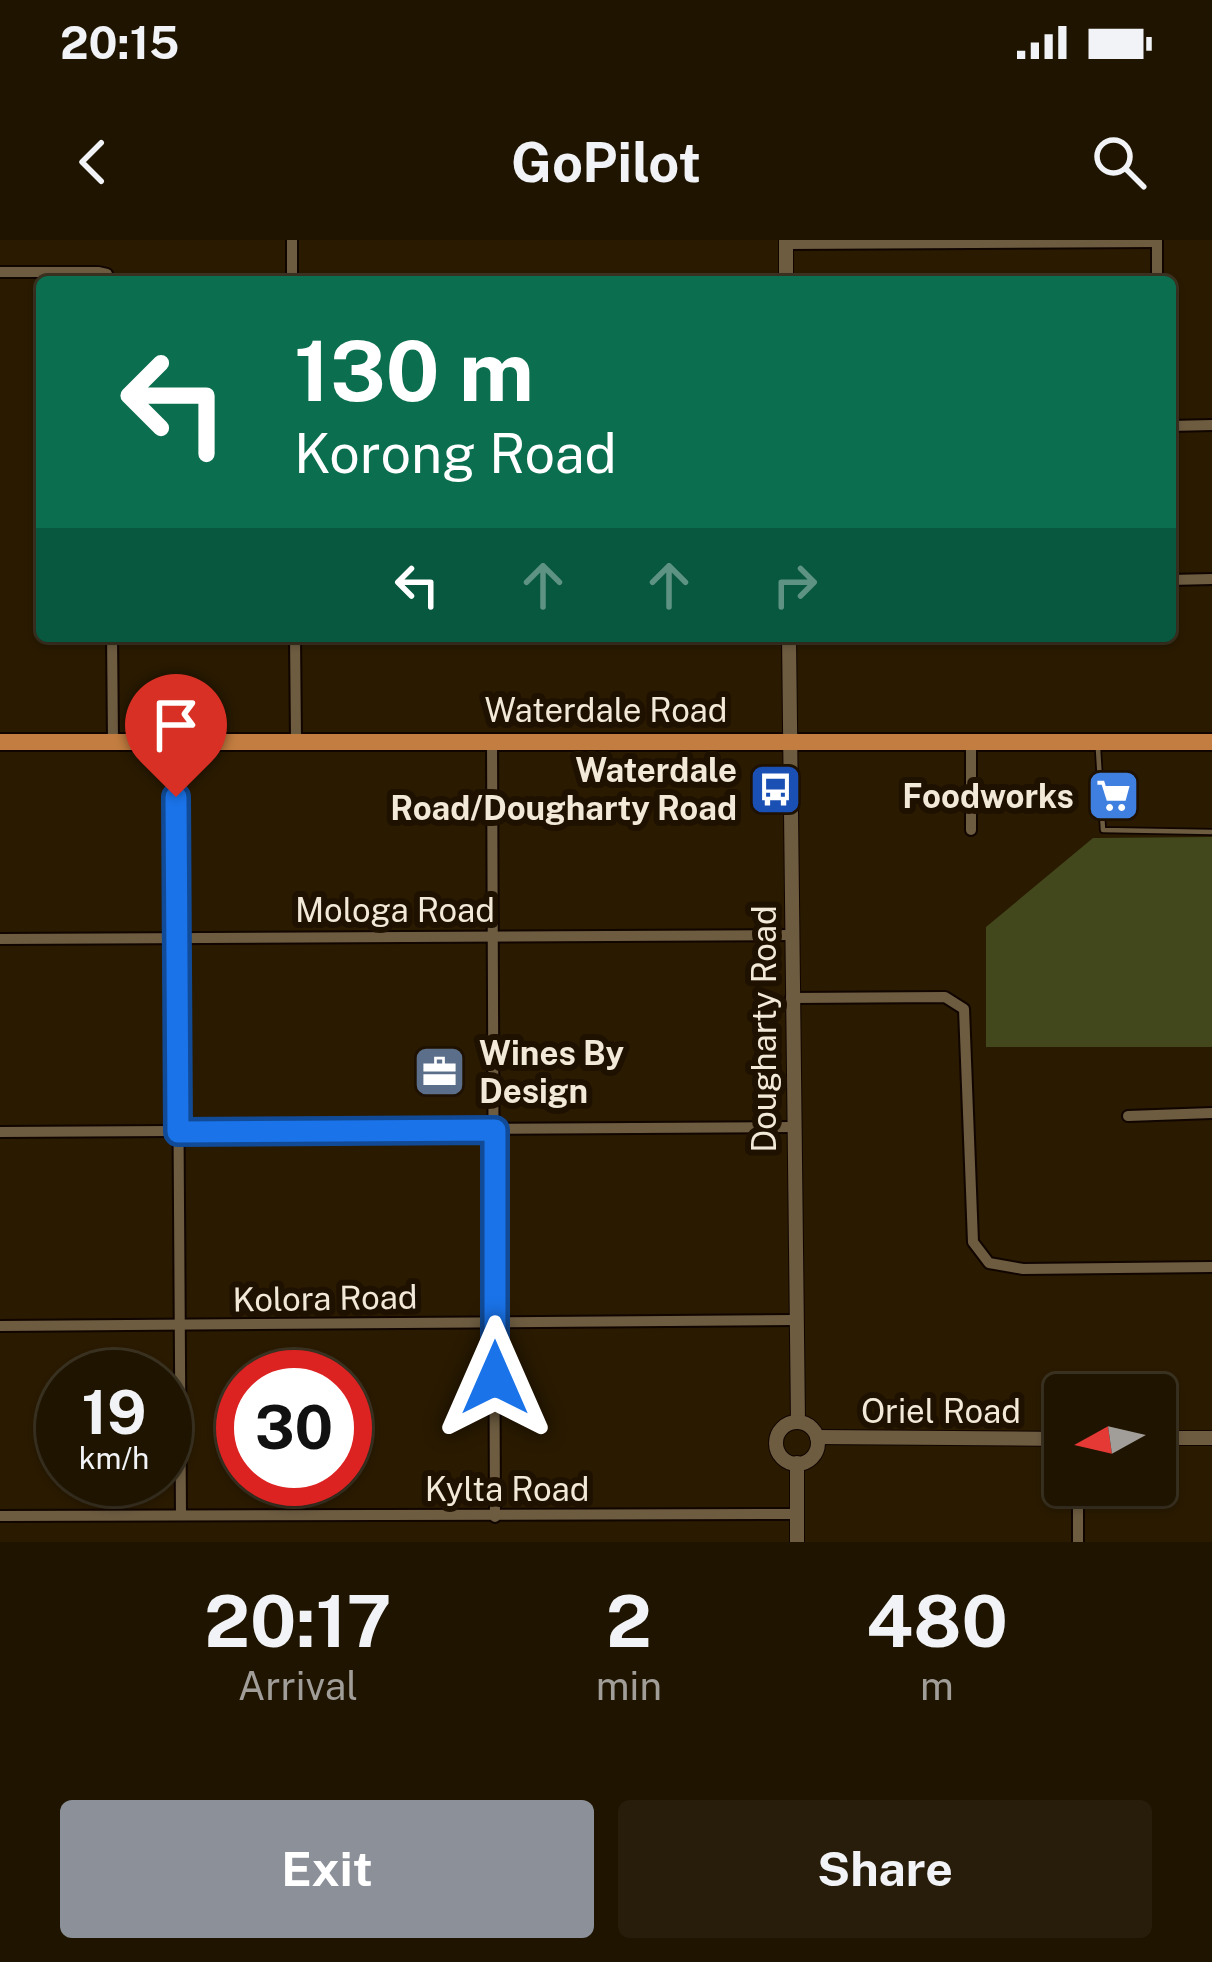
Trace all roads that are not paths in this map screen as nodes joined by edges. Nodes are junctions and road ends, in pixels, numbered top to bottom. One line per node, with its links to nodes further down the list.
1 (292, 240): 7 (street)
2 (1157, 241): 4 (street); 9 (street)
3 (786, 242): 4 (street); 8 (street)
4 (990, 242)
5 (0, 272): 6 (street)
6 (72, 276)
7 (292, 276)
8 (786, 276)
9 (1157, 276)
10 (1212, 425): 11 (street)
11 (1176, 426)
12 (1212, 579): 13 (street)
13 (1176, 580)
14 (112, 642): 19 (street)
15 (295, 642): 18 (street)
16 (789, 642): 21 (street, Dougharty Road)
17 (492, 739): 18 (main road, Waterdale Road); 21 (main road, Waterdale Road); 29 (street)
18 (296, 740): 20 (main road, Waterdale Road)
19 (113, 741): 20 (main road, Waterdale Road); 22 (main road, Waterdale Road)
20 (176, 741): 30 (street)
21 (789, 741): 25 (main road, Waterdale Road); 28 (street, Dougharty Road)
22 (0, 742)
23 (1212, 742): 24 (main road, Waterdale Road)
24 (1098, 743): 25 (main road, Waterdale Road); 27 (lane)
25 (971, 744): 26 (street)
26 (971, 830)
27 (1212, 832)
28 (790, 935): 29 (street, Mologa Road); 32 (street, Dougharty Road)
29 (493, 937): 30 (street, Mologa Road); 36 (street)
30 (179, 938): 31 (street, Mologa Road); 38 (street)
31 (0, 940)
32 (791, 998): 35 (street, Dougharty Road); 39 (street)
33 (1212, 1113): 34 (street)
34 (1129, 1116)
35 (792, 1127): 36 (street); 40 (street, Dougharty Road)
36 (495, 1130): 38 (street); 41 (street)
37 (0, 1132): 38 (street)
38 (178, 1132): 43 (street)
39 (1212, 1267)
40 (794, 1320): 41 (street, Kolora Road); 44 (street, Dougharty Road)
41 (496, 1323): 43 (street, Kolora Road); 54 (street)
42 (0, 1326): 43 (street, Kolora Road)
43 (181, 1326): 52 (street)
44 (797, 1422): 45 (street); 49 (street)
45 (817, 1437): 48 (street, Oriel Road); 49 (street)
46 (1176, 1438): 47 (street)
47 (1212, 1438)
48 (1044, 1439)
49 (797, 1463): 51 (street)
50 (1078, 1506): 56 (street)
51 (798, 1514): 54 (street, Kylta Road); 55 (street)
52 (181, 1515): 53 (street, Kylta Road); 54 (street, Kylta Road)
53 (0, 1516)
54 (495, 1517)
55 (796, 1542)
56 (1078, 1542)

